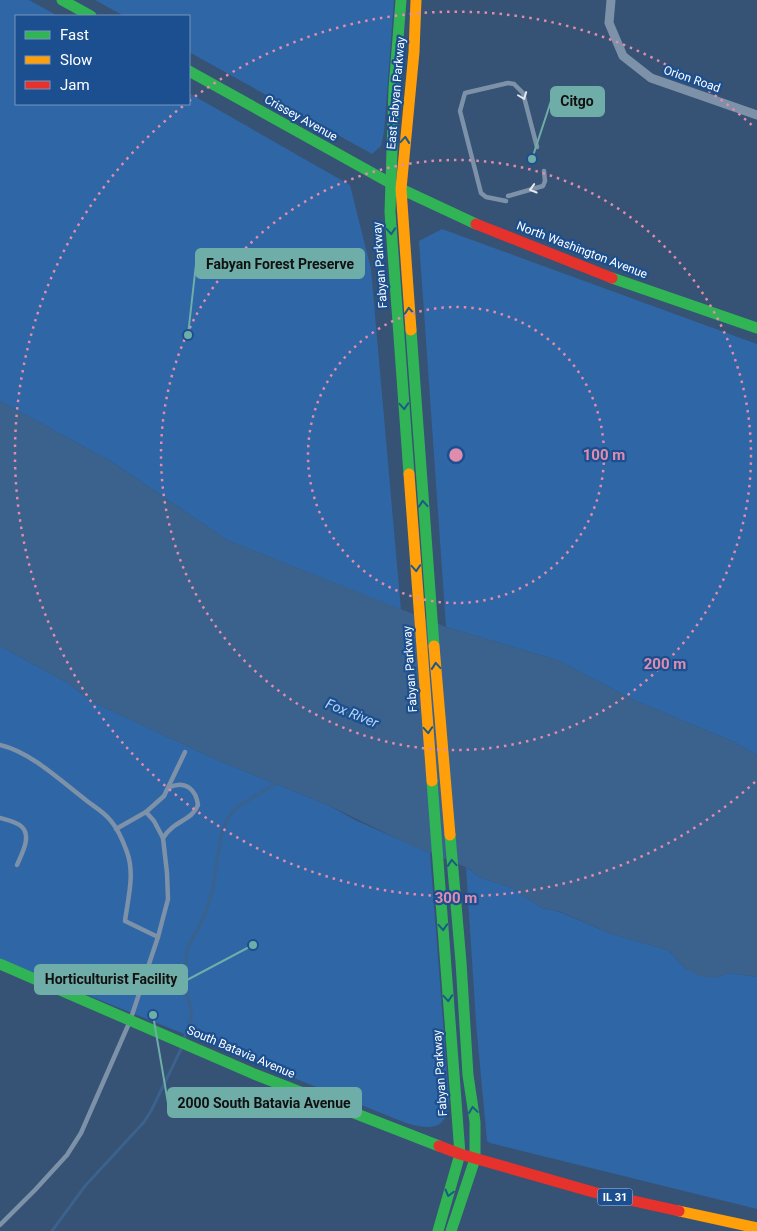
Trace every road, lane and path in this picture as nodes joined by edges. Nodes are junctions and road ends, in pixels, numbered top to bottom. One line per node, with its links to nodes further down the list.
1 (62, 0): 5 (main road)
2 (401, 0): 10 (main road, East Fabyan Parkway)
3 (416, 0): 11 (main road, East Fabyan Parkway, one-way to 3)
4 (610, 0): 7 (street, Orion Road)
5 (89, 15)
6 (190, 72): 10 (main road, Crissey Avenue)
7 (757, 115)
8 (537, 147): 9 (lane, one-way to 8)
9 (544, 171)
10 (390, 183): 11 (main road, Crissey Avenue); 24 (main road, Fabyan Parkway, one-way to 24)
11 (401, 189): 12 (main road, North Washington Avenue); 25 (main road, Fabyan Parkway, one-way to 11)
12 (757, 328)
13 (0, 745): 18 (lane)
14 (185, 752): 15 (lane)
15 (170, 787): 16 (lane); 19 (lane)
16 (146, 812): 18 (lane); 19 (lane)
17 (0, 818): 20 (lane)
18 (116, 829): 21 (lane)
19 (163, 838): 21 (lane)
20 (17, 865)
21 (158, 937): 23 (lane)
22 (0, 964): 23 (main road, South Batavia Avenue / IL 31)
23 (130, 1021): 24 (main road, South Batavia Avenue / IL 31); 26 (lane)
24 (460, 1154): 25 (main road, South Batavia Avenue / IL 31); 28 (main road, one-way to 28)
25 (475, 1159): 27 (main road, IL 31); 29 (main road)
26 (0, 1225)
27 (757, 1228)
28 (438, 1231)
29 (451, 1231)

